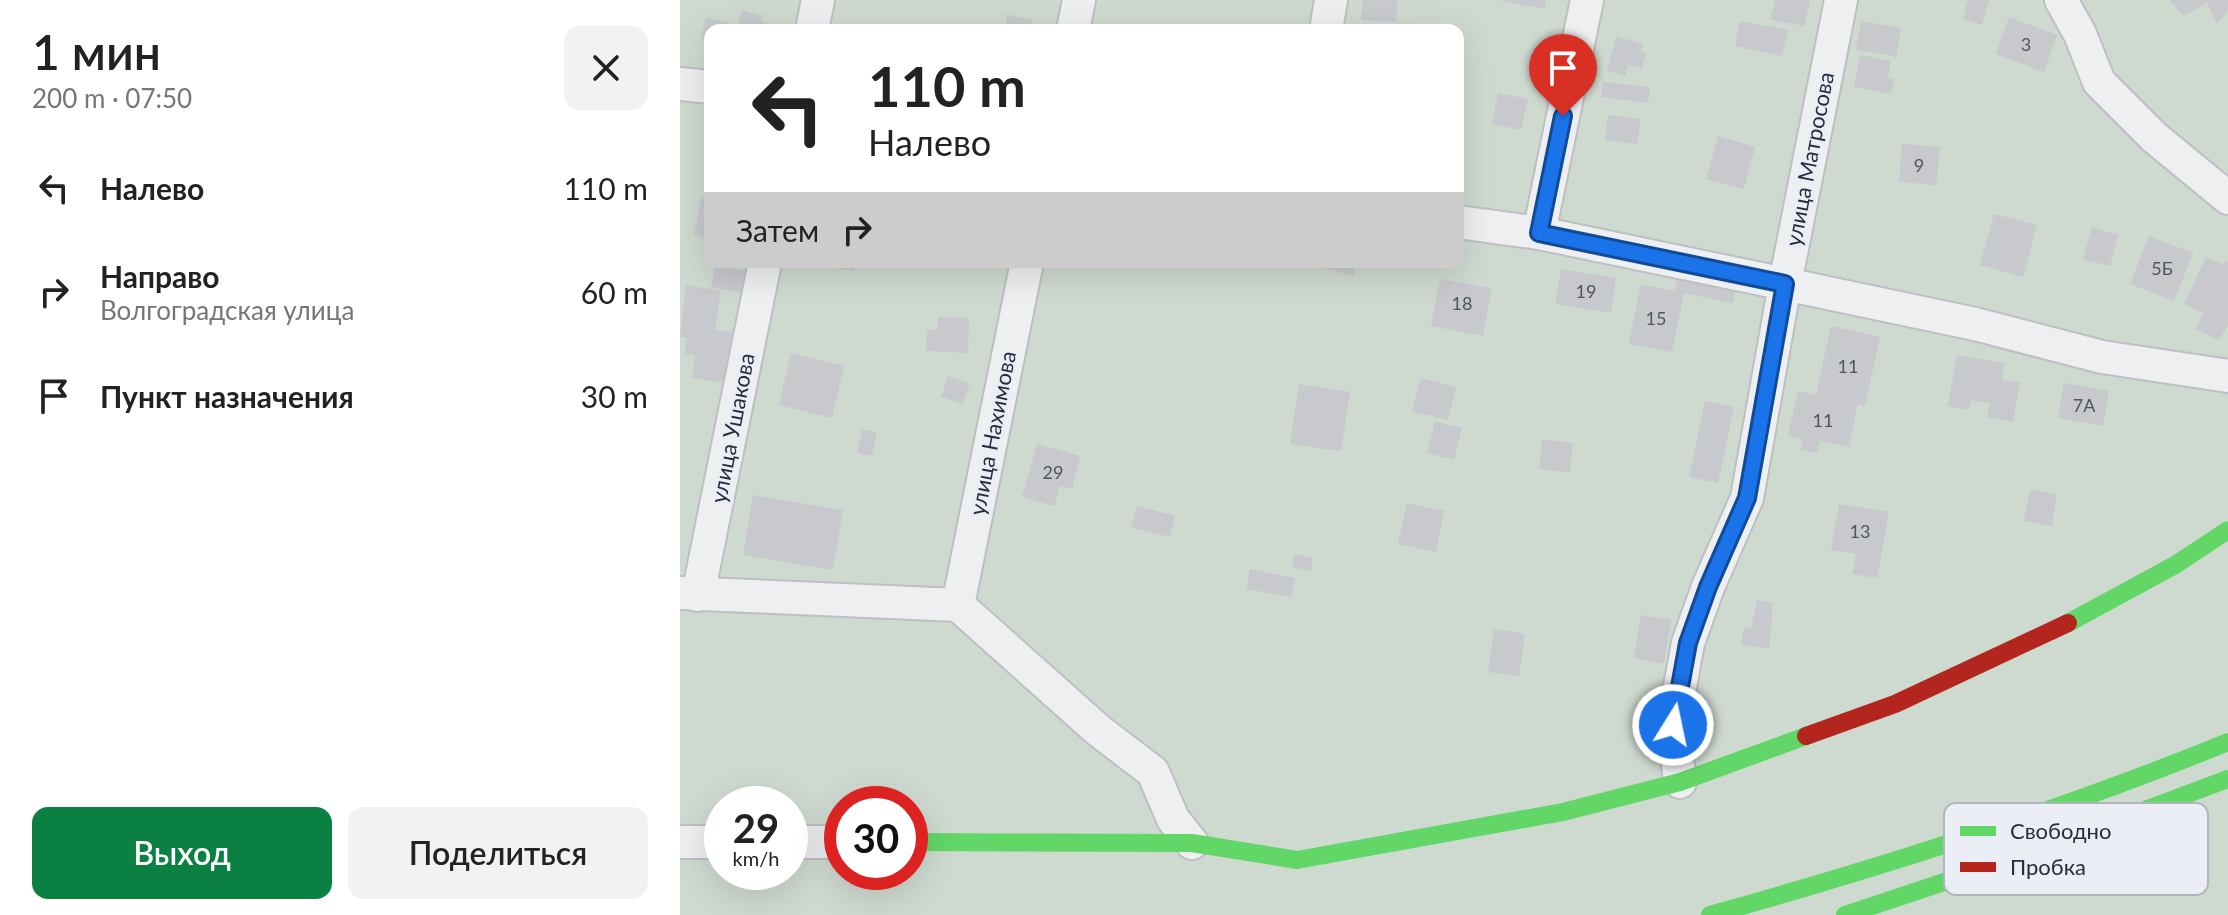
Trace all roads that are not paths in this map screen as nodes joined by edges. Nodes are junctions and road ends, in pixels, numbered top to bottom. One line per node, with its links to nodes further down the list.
1 (818, 0): 7 (street)
2 (1079, 0): 8 (street)
3 (1331, 0): 9 (street)
4 (1587, 0): 14 (street)
5 (1841, 0): 17 (street, улица Матросова)
6 (2061, 0): 12 (street)
7 (813, 24)
8 (1074, 24)
9 (1327, 24)
10 (680, 84): 11 (street)
11 (704, 86)
12 (2228, 198)
13 (1464, 223): 14 (street)
14 (1539, 233): 17 (street)
15 (764, 268): 20 (street, улица Ушакова)
16 (1026, 268): 21 (street, улица Нахимова)
17 (1785, 284): 18 (street); 24 (street, улица Матросова)
18 (2228, 376)
19 (2228, 530): 24 (street)
20 (689, 594): 21 (street)
21 (958, 605): 30 (street)
22 (2228, 742): 25 (street)
23 (2228, 779): 26 (street)
24 (1680, 782): 30 (street)
25 (2072, 803)
26 (2164, 803)
27 (680, 842): 28 (street)
28 (704, 842)
29 (928, 842): 30 (street)
30 (1192, 843)
31 (1944, 847): 33 (street)
32 (1944, 882): 34 (street)
33 (1710, 915)
34 (1845, 915)

